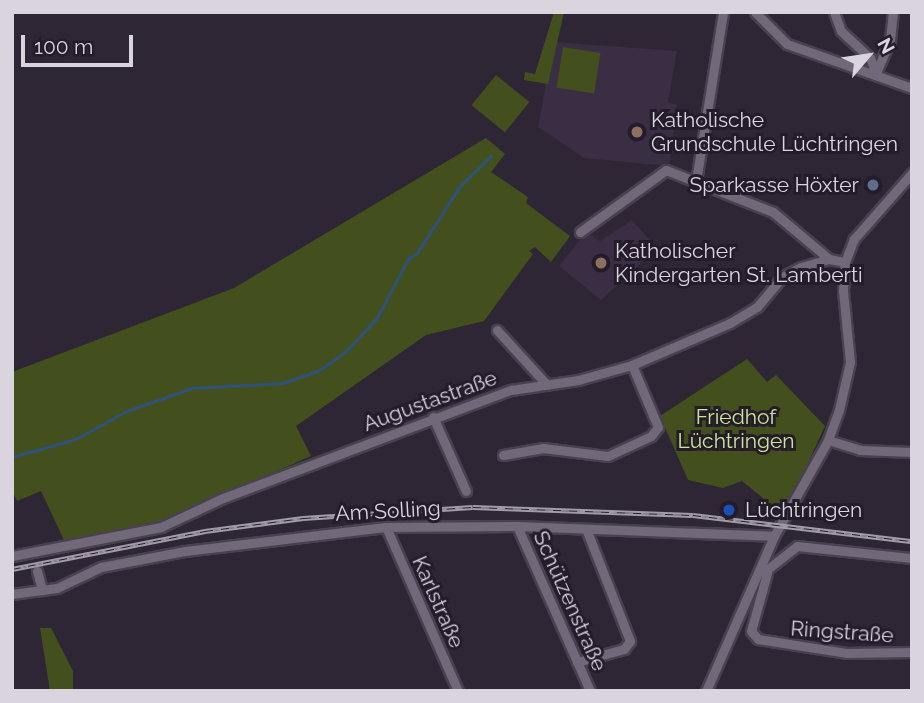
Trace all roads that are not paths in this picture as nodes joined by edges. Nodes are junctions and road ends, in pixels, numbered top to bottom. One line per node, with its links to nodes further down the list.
1 (723, 12): 8 (street)
2 (755, 12): 5 (street)
3 (835, 12): 5 (street)
4 (893, 12): 5 (street)
5 (876, 73): 6 (street)
6 (912, 88)
7 (912, 173): 11 (street)
8 (696, 181): 9 (street); 10 (street)
9 (580, 232)
10 (829, 260): 11 (street, Augustastraße); 13 (street, Augustastraße)
11 (845, 262): 16 (street)
12 (497, 330): 14 (street)
13 (632, 365): 14 (street, Augustastraße); 18 (street)
14 (547, 384): 15 (street, Augustastraße)
15 (433, 417): 19 (street); 24 (street, Augustastraße)
16 (828, 440): 17 (street); 23 (street)
17 (912, 452)
18 (503, 455)
19 (466, 491)
20 (517, 526): 21 (street, Am Solling); 22 (street, Am Solling); 31 (street, Schützenstraße)
21 (386, 527): 28 (street, Am Solling); 32 (street, Karlstraße)
22 (586, 529): 23 (street, Am Solling); 31 (street)
23 (774, 536): 27 (street)
24 (33, 551): 25 (street, Augustastraße); 28 (street)
25 (12, 556)
26 (912, 558): 27 (street)
27 (763, 571): 30 (street, Ringstraße); 34 (street)
28 (42, 590): 29 (street, Am Solling)
29 (12, 594)
30 (912, 652)
31 (577, 662): 33 (street, Schützenstraße)
32 (458, 691)
33 (590, 691)
34 (706, 691)

